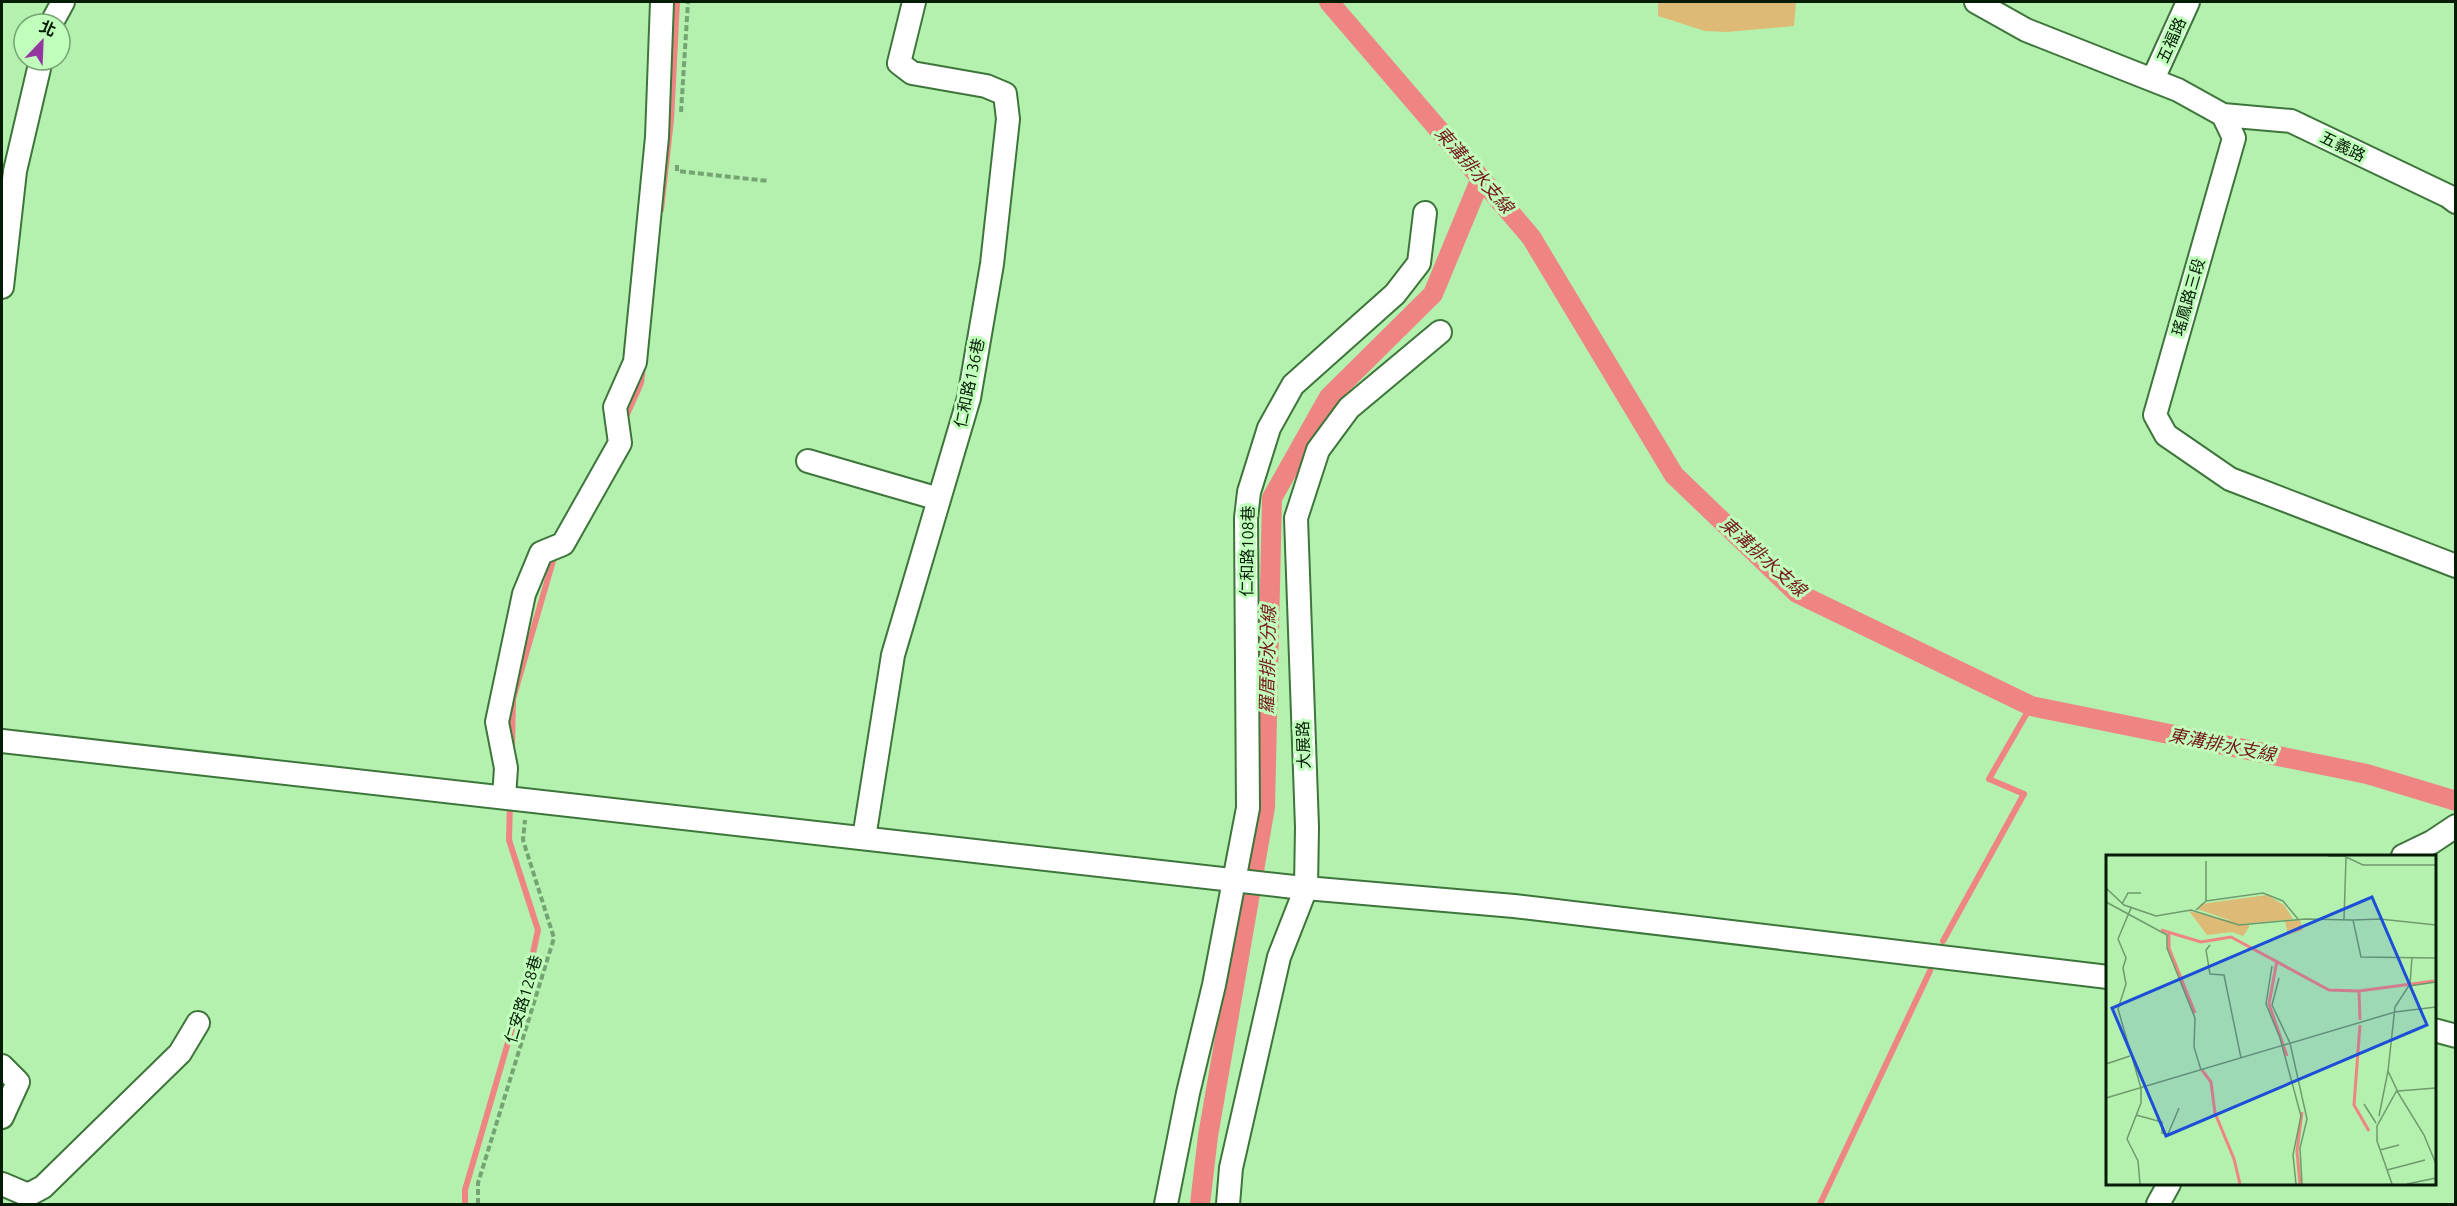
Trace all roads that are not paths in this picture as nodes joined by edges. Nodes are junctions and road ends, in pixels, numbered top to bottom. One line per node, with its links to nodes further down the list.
1 (662, 2): 16 (street)
2 (914, 2): 13 (street, 仁和路136巷)
3 (1976, 2): 6 (street)
4 (2188, 2): 6 (street, 五福路)
5 (38, 72): 10 (street)
6 (2153, 79): 7 (street)
7 (2223, 115): 8 (street, 五義路); 14 (street, 瑤鳳路三段)
8 (2456, 202)
9 (1425, 213): 20 (street, 仁和路108巷)
10 (2, 287)
11 (1440, 332): 21 (street, 大展路)
12 (808, 461): 13 (street)
13 (939, 499): 18 (street, 仁和路136巷)
14 (2456, 566)
15 (2, 741): 16 (street)
16 (516, 798): 18 (street)
17 (2454, 828): 19 (street)
18 (864, 838): 20 (street)
19 (2405, 855)
20 (1235, 880): 21 (street); 30 (street, 仁和路108巷)
21 (1300, 887): 22 (street); 31 (street, 大展路)
22 (2106, 977)
23 (198, 1023): 28 (street)
24 (2436, 1031): 25 (street)
25 (2456, 1036)
26 (2, 1066): 27 (street)
27 (2, 1117)
28 (2, 1184)
29 (2168, 1185): 32 (street)
30 (1166, 1204)
31 (1228, 1204)
32 (2158, 1204)

